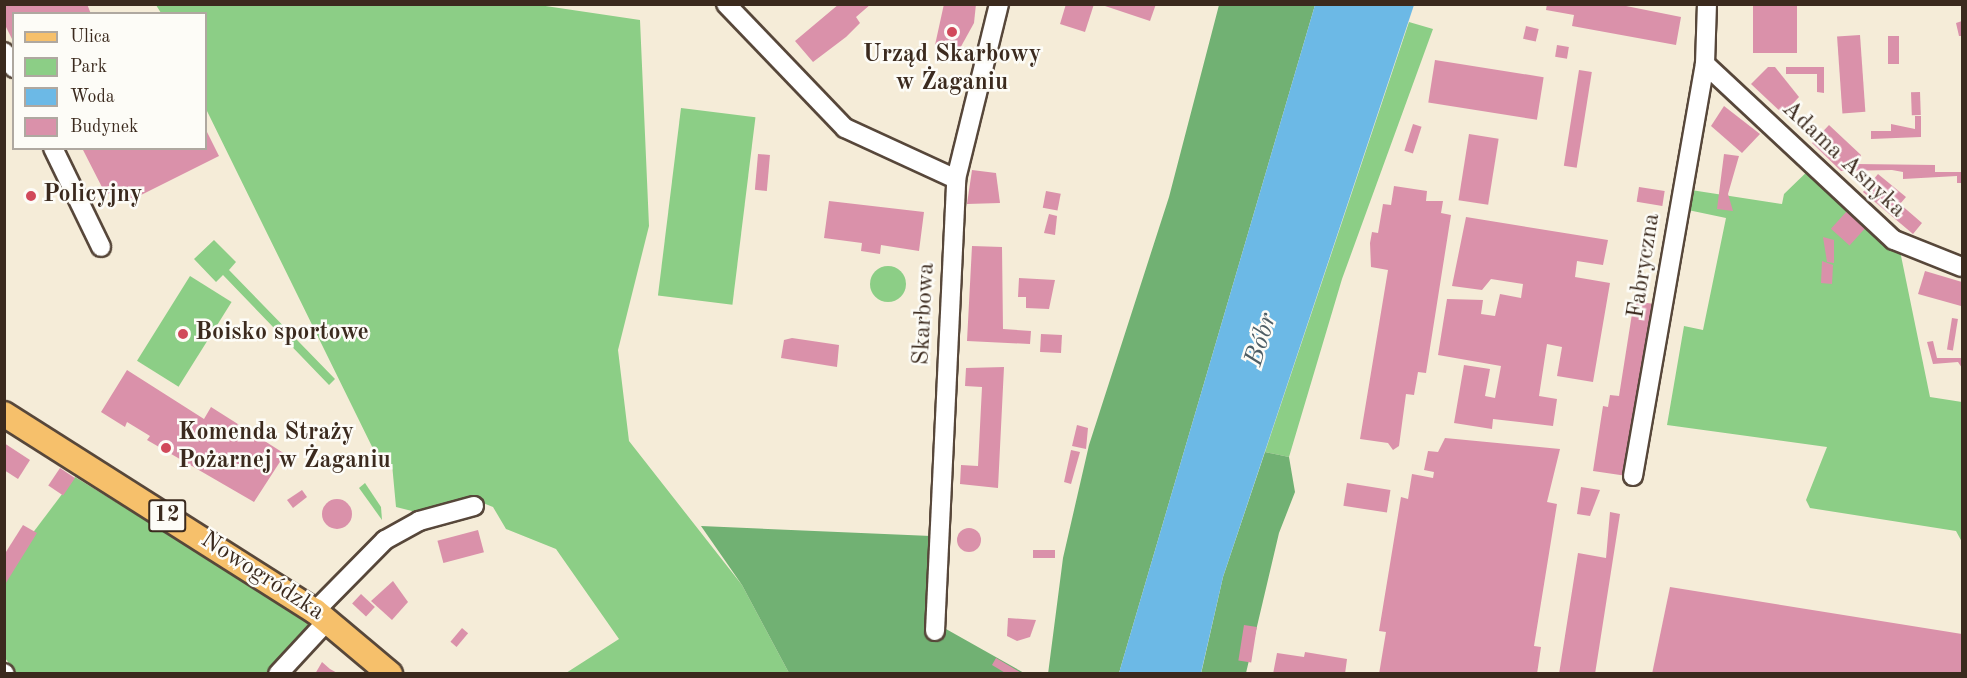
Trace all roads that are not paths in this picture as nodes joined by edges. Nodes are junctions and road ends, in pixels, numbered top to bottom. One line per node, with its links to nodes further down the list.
1 (726, 4): 8 (street)
2 (999, 4): 8 (street, Skarbowa)
3 (1707, 4): 5 (street, Fabryczna)
4 (4, 52): 6 (street)
5 (1706, 64): 10 (street, Adama Asnyka); 12 (street, Fabryczna)
6 (12, 65)
7 (54, 150): 9 (street)
8 (956, 179): 15 (street, Skarbowa)
9 (101, 248)
10 (1962, 267)
11 (4, 414): 14 (main road, Nowogródzka / 12)
12 (1633, 476)
13 (474, 506): 14 (street)
14 (321, 615): 16 (street); 17 (main road, Nowogródzka / 12)
15 (935, 631)
16 (279, 674)
17 (390, 674)

